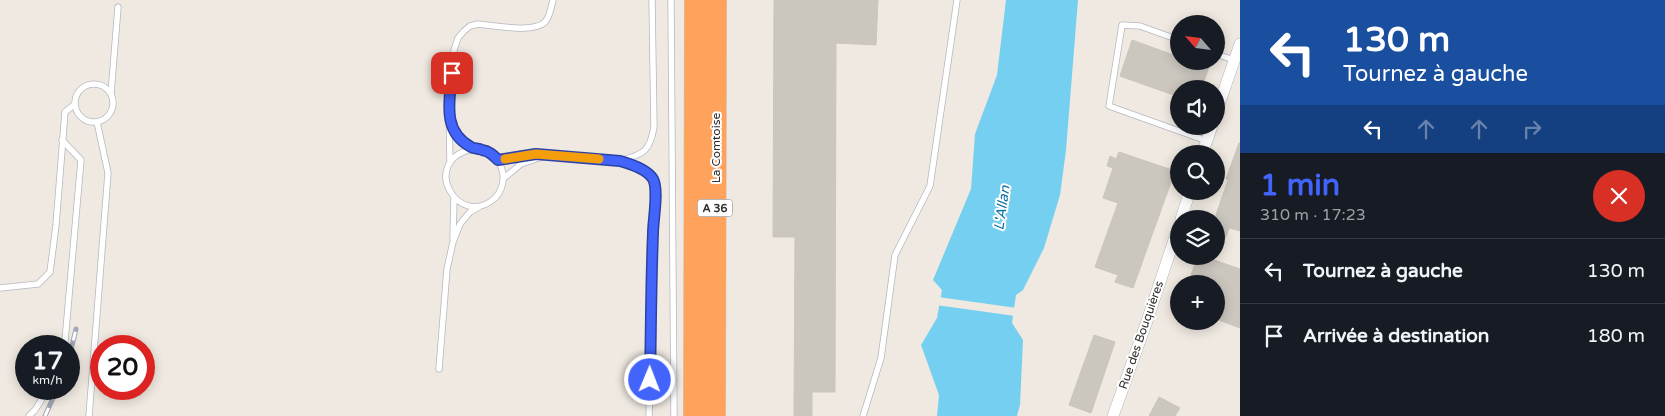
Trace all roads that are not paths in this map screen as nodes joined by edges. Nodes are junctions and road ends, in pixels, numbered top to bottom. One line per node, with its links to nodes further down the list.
1 (553, 0): 15 (lane)
2 (652, 0): 24 (lane)
3 (671, 0): 38 (lane)
4 (695, 0): 39 (highway, La Comtoise / A 36)
5 (716, 0): 40 (highway, La Comtoise / A 36)
6 (957, 0): 41 (lane)
7 (118, 7): 13 (lane)
8 (1170, 37): 19 (lane)
9 (1240, 44): 11 (street)
10 (1225, 57): 11 (lane)
11 (1234, 60): 12 (street)
12 (1225, 86)
13 (110, 94): 14 (lane); 16 (lane)
14 (75, 104): 16 (lane); 18 (lane)
15 (449, 121): 21 (lane); 25 (lane)
16 (97, 122): 36 (lane)
17 (1208, 135): 19 (street)
18 (62, 140): 31 (lane); 32 (lane)
19 (1206, 141): 20 (street)
20 (1205, 145)
21 (474, 148): 23 (lane); 25 (lane)
22 (545, 156): 23 (lane); 24 (lane); 26 (lane)
23 (498, 160): 26 (lane)
24 (620, 161): 37 (lane)
25 (450, 163): 27 (lane)
26 (504, 178): 28 (lane)
27 (454, 198): 28 (lane); 29 (lane)
28 (481, 206): 29 (lane)
29 (452, 242): 33 (lane)
30 (1170, 252): 42 (street, Rue des Bouquières)
31 (0, 288)
32 (65, 335)
33 (439, 369)
34 (41, 400): 35 (lane)
35 (29, 416)
36 (89, 416)
37 (649, 416)
38 (674, 416)
39 (694, 416)
40 (715, 416)
41 (863, 416)
42 (1113, 416)

